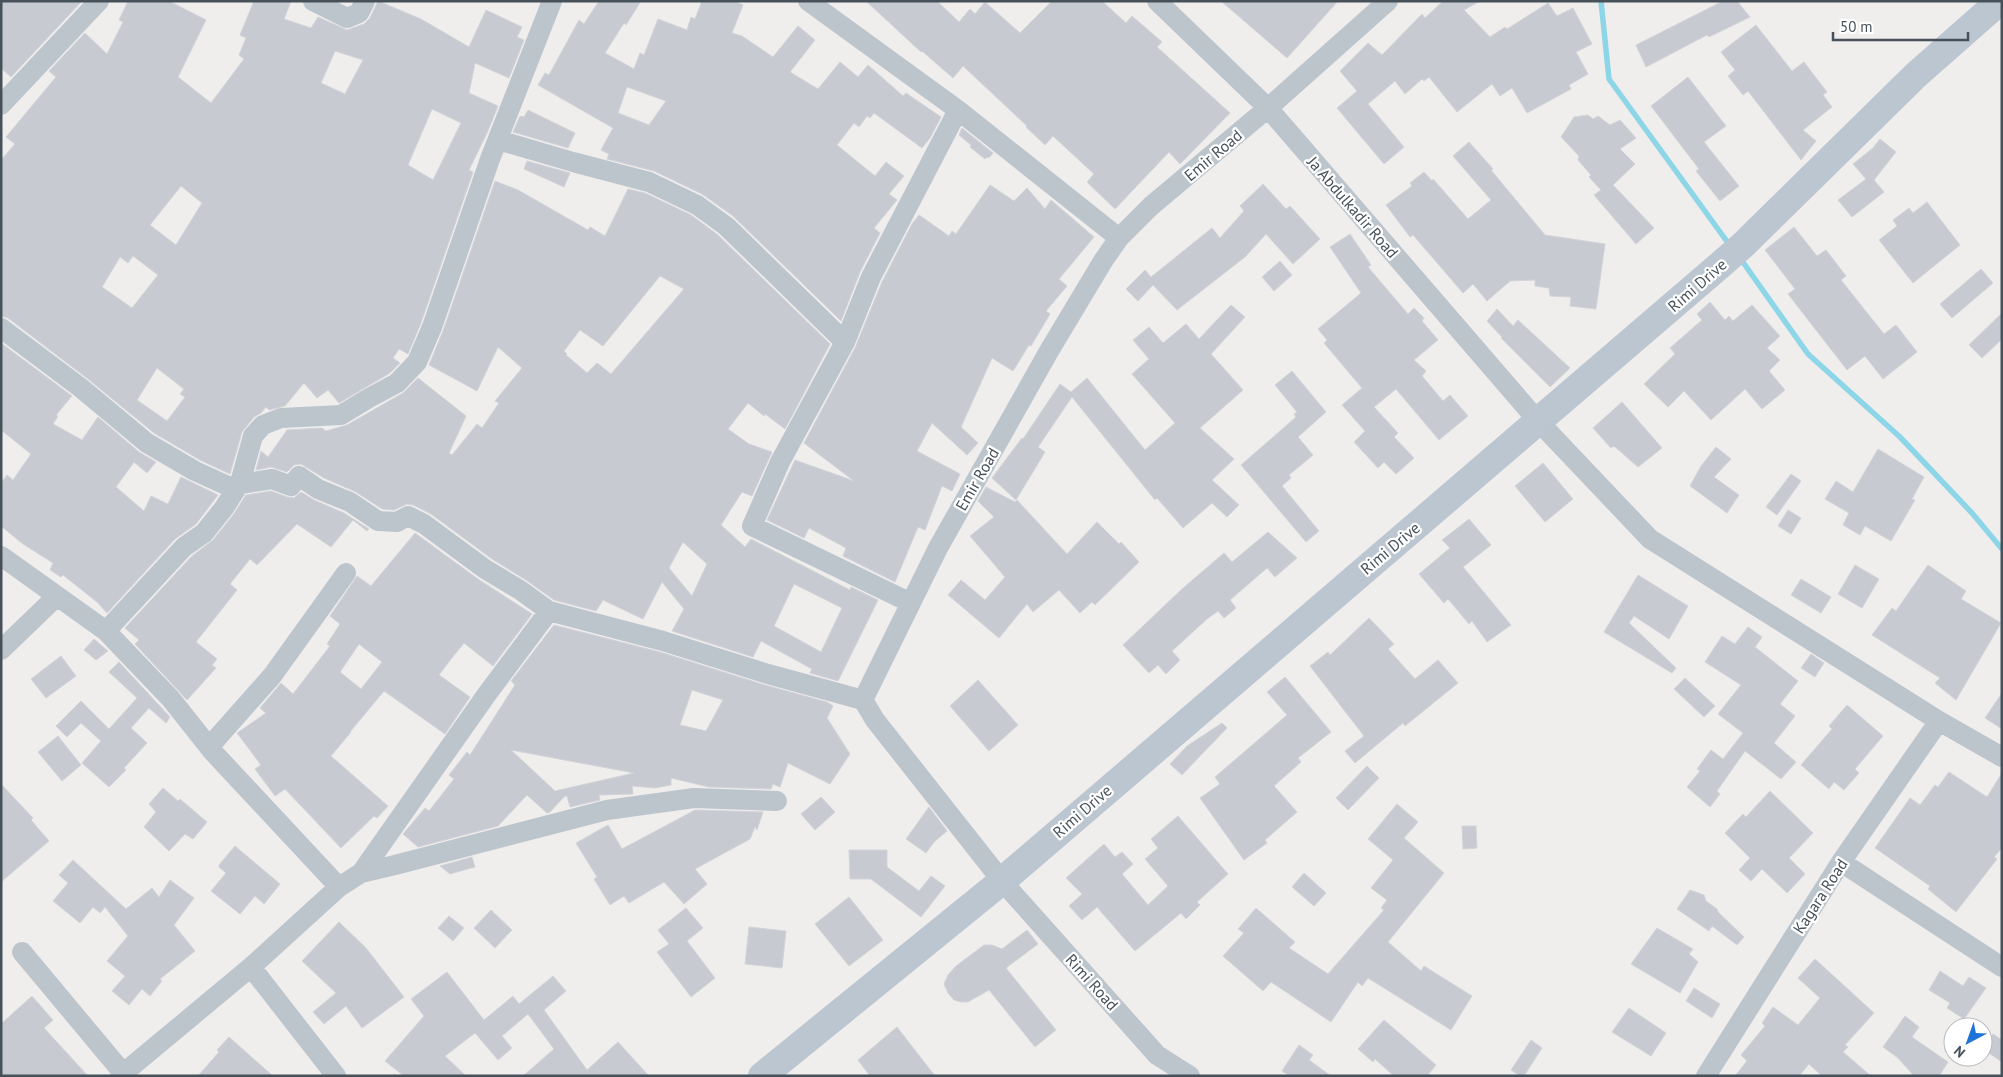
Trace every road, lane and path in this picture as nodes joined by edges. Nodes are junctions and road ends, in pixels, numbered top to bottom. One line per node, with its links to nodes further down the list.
1 (99, 1): 9 (street)
2 (313, 1): 3 (street)
3 (365, 1)
4 (552, 1): 12 (street)
5 (808, 1): 11 (street)
6 (1158, 1): 10 (street, Ja Abdulkadir Road)
7 (1388, 1): 10 (street, Emir Road)
8 (2000, 1): 16 (street, Rimi Drive)
9 (1, 106)
10 (1268, 108): 13 (street, Emir Road); 16 (street, Ja Abdulkadir Road)
11 (958, 110): 13 (street); 15 (street)
12 (498, 140): 15 (street); 17 (street)
13 (1119, 238): 21 (street, Emir Road)
14 (1, 328): 17 (street)
15 (845, 342): 21 (street)
16 (1538, 421): 26 (street, Ja Abdulkadir Road); 32 (street, Rimi Drive)
17 (240, 482): 22 (street); 23 (street)
18 (1, 556): 20 (street)
19 (346, 573): 27 (street)
20 (56, 597): 23 (street); 24 (street)
21 (911, 603): 25 (street, Emir Road)
22 (549, 611): 25 (street); 31 (street)
23 (106, 631): 27 (street)
24 (1, 650)
25 (863, 700): 32 (street)
26 (1939, 721): 28 (street, Ja Abdulkadir Road); 30 (street, Kagara Road)
27 (209, 747): 33 (street)
28 (2002, 757)
29 (777, 802): 31 (street)
30 (1842, 862): 36 (street); 41 (street, Kagara Road)
31 (361, 873): 33 (street)
32 (1002, 880): 39 (street, Rimi Drive); 40 (street, Rimi Road)
33 (339, 887): 35 (street)
34 (22, 952): 37 (street)
35 (251, 967): 37 (street); 38 (street)
36 (2002, 967)
37 (121, 1074)
38 (336, 1076)
39 (762, 1076)
40 (1190, 1076)
41 (1706, 1076)

